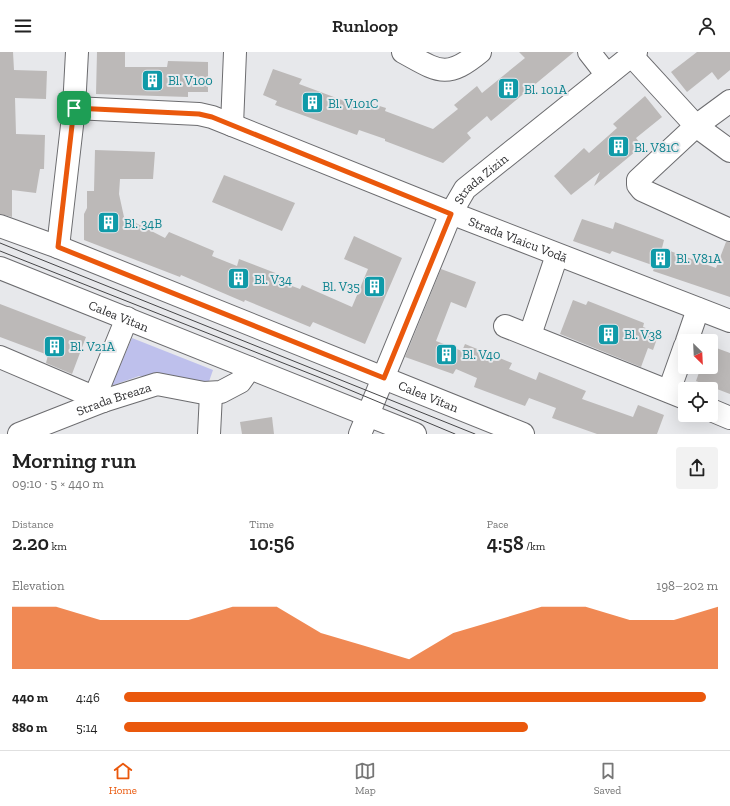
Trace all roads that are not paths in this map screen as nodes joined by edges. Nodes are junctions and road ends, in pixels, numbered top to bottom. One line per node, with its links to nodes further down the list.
1 (77, 52): 9 (street)
2 (235, 52): 10 (street)
3 (403, 52): 4 (street)
4 (480, 52)
5 (589, 52): 7 (street)
6 (634, 54): 7 (street, Strada Zizin); 11 (street)
7 (607, 75): 13 (street, Strada Zizin)
8 (730, 101): 11 (street)
9 (74, 108): 10 (street, Strada Vlaicu Vodă); 16 (street)
10 (232, 125): 13 (street, Strada Vlaicu Vodă)
11 (696, 126): 12 (street); 15 (street)
12 (730, 151)
13 (451, 214): 17 (street, Strada Vlaicu Vodă); 28 (street, Strada Zizin)
14 (0, 226): 16 (street, Calea Vitan)
15 (730, 230)
16 (58, 247): 28 (street, Calea Vitan)
17 (557, 254): 19 (street, Strada Vlaicu Vodă); 24 (street)
18 (0, 268): 20 (street, Calea Vitan)
19 (698, 309): 21 (street, Strada Vlaicu Vodă); 23 (street)
20 (126, 318): 26 (street, Calea Vitan); 31 (street)
21 (730, 321)
22 (505, 326): 24 (street)
23 (689, 334)
24 (530, 335): 30 (street)
25 (0, 357): 31 (street)
26 (250, 368): 29 (street, Strada Breaza); 34 (street, Calea Vitan)
27 (680, 374): 30 (street)
28 (384, 378): 34 (street, Strada Zizin); 38 (street, Calea Vitan)
29 (211, 394): 31 (street, Strada Breaza); 36 (street)
30 (677, 395)
31 (103, 402): 35 (street, Strada Breaza)
32 (718, 413): 33 (street)
33 (730, 418)
34 (365, 425): 37 (street, Calea Vitan)
35 (19, 434)
36 (209, 434)
37 (415, 434)
38 (523, 434)

